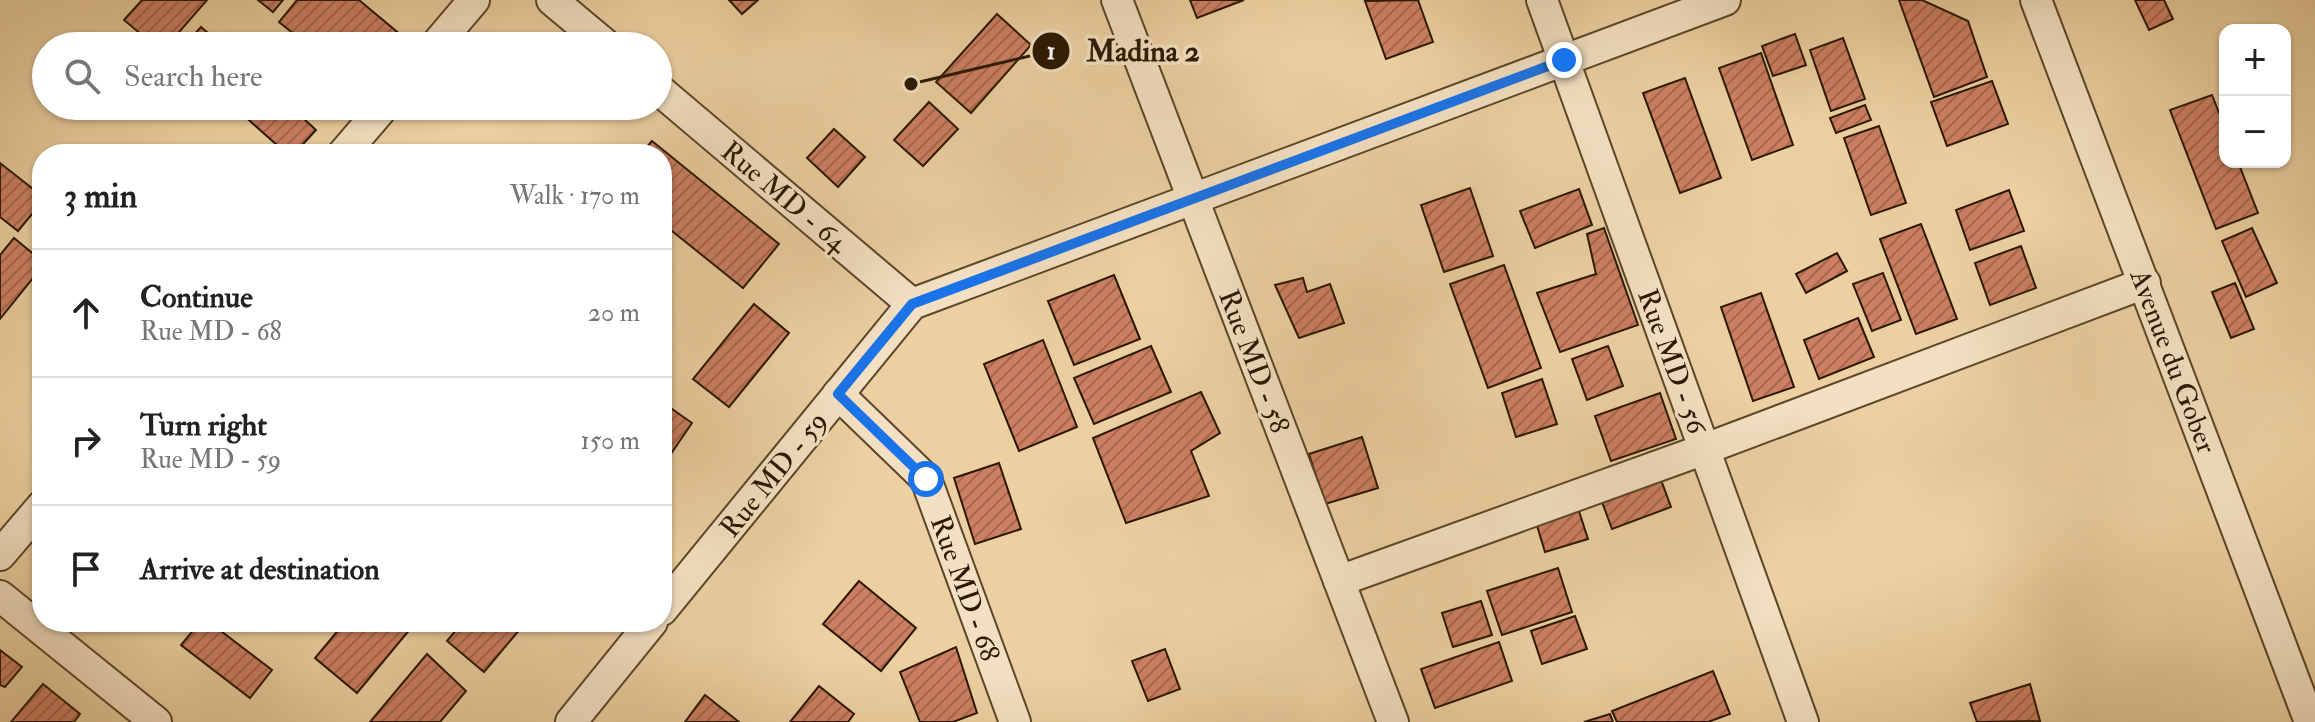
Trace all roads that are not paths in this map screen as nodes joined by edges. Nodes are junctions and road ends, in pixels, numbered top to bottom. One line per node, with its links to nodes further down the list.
1 (474, 0): 7 (street)
2 (552, 0): 8 (street)
3 (1117, 0): 13 (street, Rue MD - 58)
4 (1542, 0): 9 (street, Rue MD - 56)
5 (1725, 0): 9 (street, Rue MD - 59)
6 (2036, 0): 14 (street, Avenue du Gober)
7 (447, 32)
8 (590, 32)
9 (1564, 60): 13 (street, Rue MD - 59); 17 (street, Rue MD - 56)
10 (672, 101): 15 (street, Rue MD - 64)
11 (372, 120): 12 (street)
12 (352, 144)
13 (1193, 198): 15 (street, Rue MD - 59); 20 (street, Rue MD - 58)
14 (2145, 283): 17 (street); 31 (street, Avenue du Gober)
15 (912, 304): 16 (street, Rue MD - 59)
16 (838, 394): 22 (street, Rue MD - 59); 28 (street, Rue MD - 68)
17 (1705, 449): 20 (street); 30 (street, Rue MD - 56)
18 (32, 518): 19 (street)
19 (0, 555)
20 (1339, 581): 29 (street, Rue MD - 58)
21 (0, 596): 23 (street)
22 (672, 598)
23 (32, 622)
24 (45, 632): 26 (street)
25 (644, 632): 27 (street)
26 (156, 722)
27 (571, 722)
28 (1015, 722)
29 (1393, 722)
30 (1803, 722)
31 (2310, 722)

